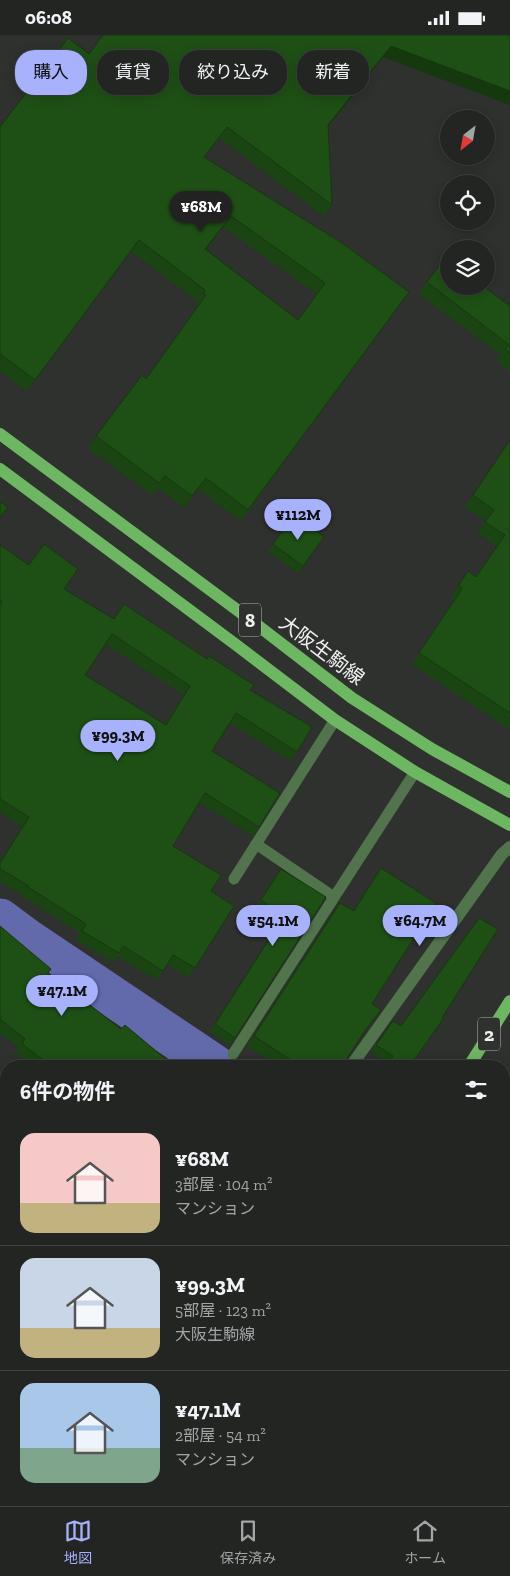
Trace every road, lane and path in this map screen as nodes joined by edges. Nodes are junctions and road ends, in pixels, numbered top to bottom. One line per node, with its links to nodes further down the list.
1 (0, 434): 5 (main road, 大阪生駒線 / 8)
2 (0, 469): 3 (main road, 8)
3 (335, 720): 4 (main road, 8); 7 (lane)
4 (415, 772): 6 (main road, 8); 10 (lane)
5 (510, 792)
6 (510, 825)
7 (256, 844): 9 (lane); 10 (lane)
8 (510, 847): 13 (street)
9 (234, 879)
10 (334, 897): 12 (lane)
11 (510, 1001): 14 (main road, 2)
12 (233, 1054)
13 (355, 1060)
14 (473, 1060)

